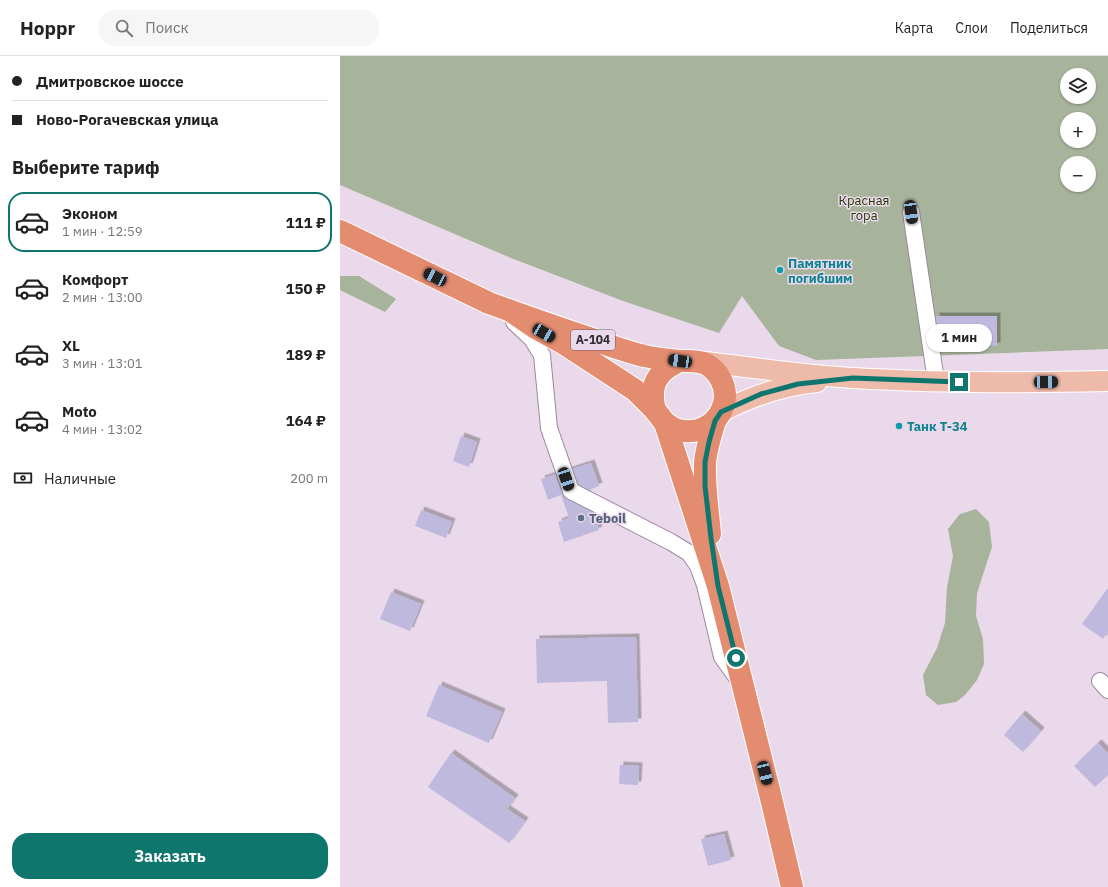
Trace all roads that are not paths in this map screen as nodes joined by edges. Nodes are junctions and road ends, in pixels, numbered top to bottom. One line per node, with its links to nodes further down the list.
1 (911, 212): 7 (lane)
2 (340, 231): 3 (highway, А-104)
3 (489, 303): 4 (highway, А-104); 12 (lane)
4 (509, 310): 5 (highway, А-104); 9 (highway, А-104)
5 (688, 361): 6 (main road); 9 (highway, А-104); 10 (highway, А-104)
6 (853, 378): 7 (main road); 10 (main road)
7 (936, 381): 8 (main road)
8 (1108, 382)
9 (660, 416): 10 (highway, А-104); 11 (highway, А-104)
10 (718, 416): 11 (highway, А-104)
11 (718, 586): 12 (highway, А-104)
12 (743, 686): 13 (highway, А-104)
13 (792, 887)

